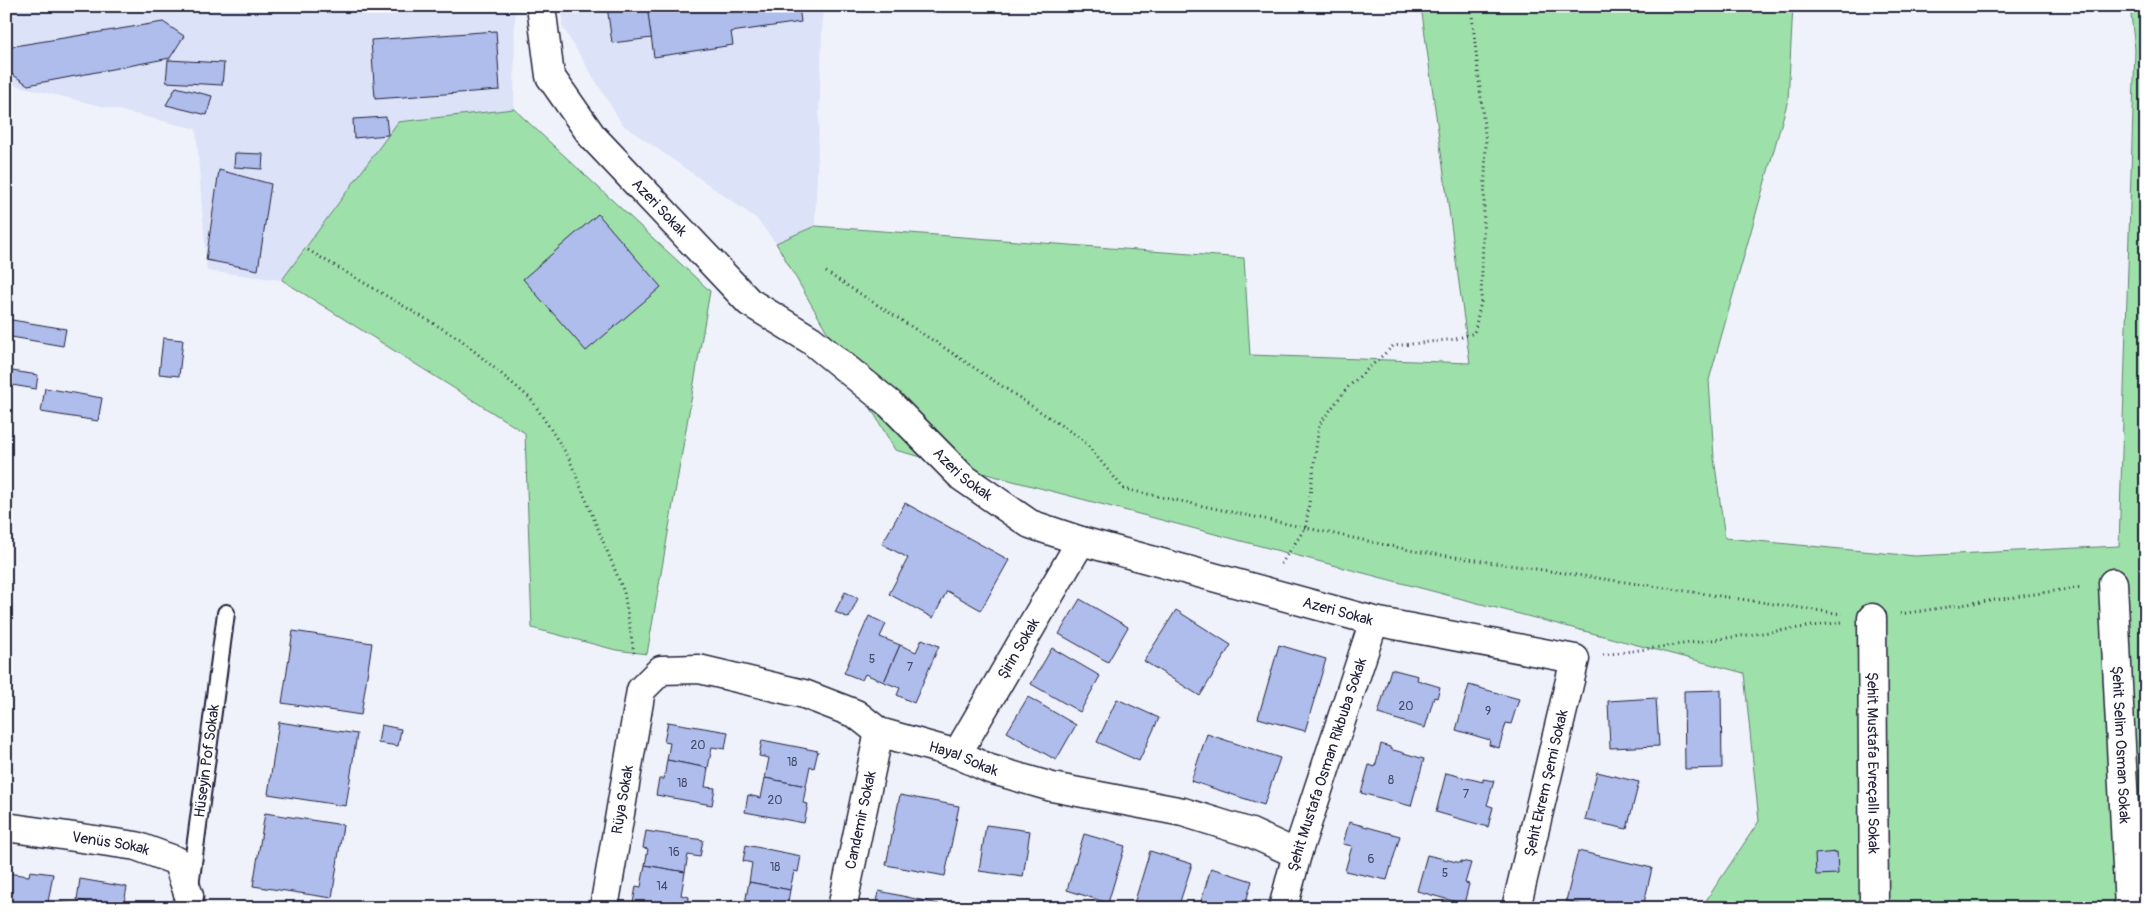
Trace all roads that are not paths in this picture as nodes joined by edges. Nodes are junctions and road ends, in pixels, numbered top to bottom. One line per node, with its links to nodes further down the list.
1 (541, 6): 2 (street, Azeri Sokak)
2 (1081, 541): 6 (street, Azeri Sokak); 10 (street, Şirin Sokak)
3 (2113, 583): 19 (street, Şehit Selim Osman Sokak)
4 (226, 614): 13 (lane, Hüseyin Pof Sokak)
5 (1872, 618): 18 (street, Şehit Mustafa Evreçallı Sokak)
6 (1374, 621): 7 (street, Azeri Sokak); 12 (street, Şehit Mustafa Osman Rikbuba Sokak)
7 (1576, 659): 17 (street, Şehit Ekrem Şemi Sokak)
8 (641, 690): 9 (street, Hayal Sokak); 14 (street, Rüya Sokak)
9 (879, 732): 10 (street, Hayal Sokak); 15 (street, Candemir Sokak)
10 (957, 754): 12 (street, Hayal Sokak)
11 (6, 827): 13 (street, Venüs Sokak)
12 (1297, 854): 16 (street, Şehit Mustafa Osman Rikbuba Sokak)
13 (188, 902)
14 (604, 908)
15 (842, 908)
16 (1283, 908)
17 (1516, 908)
18 (1874, 908)
19 (2128, 908)

